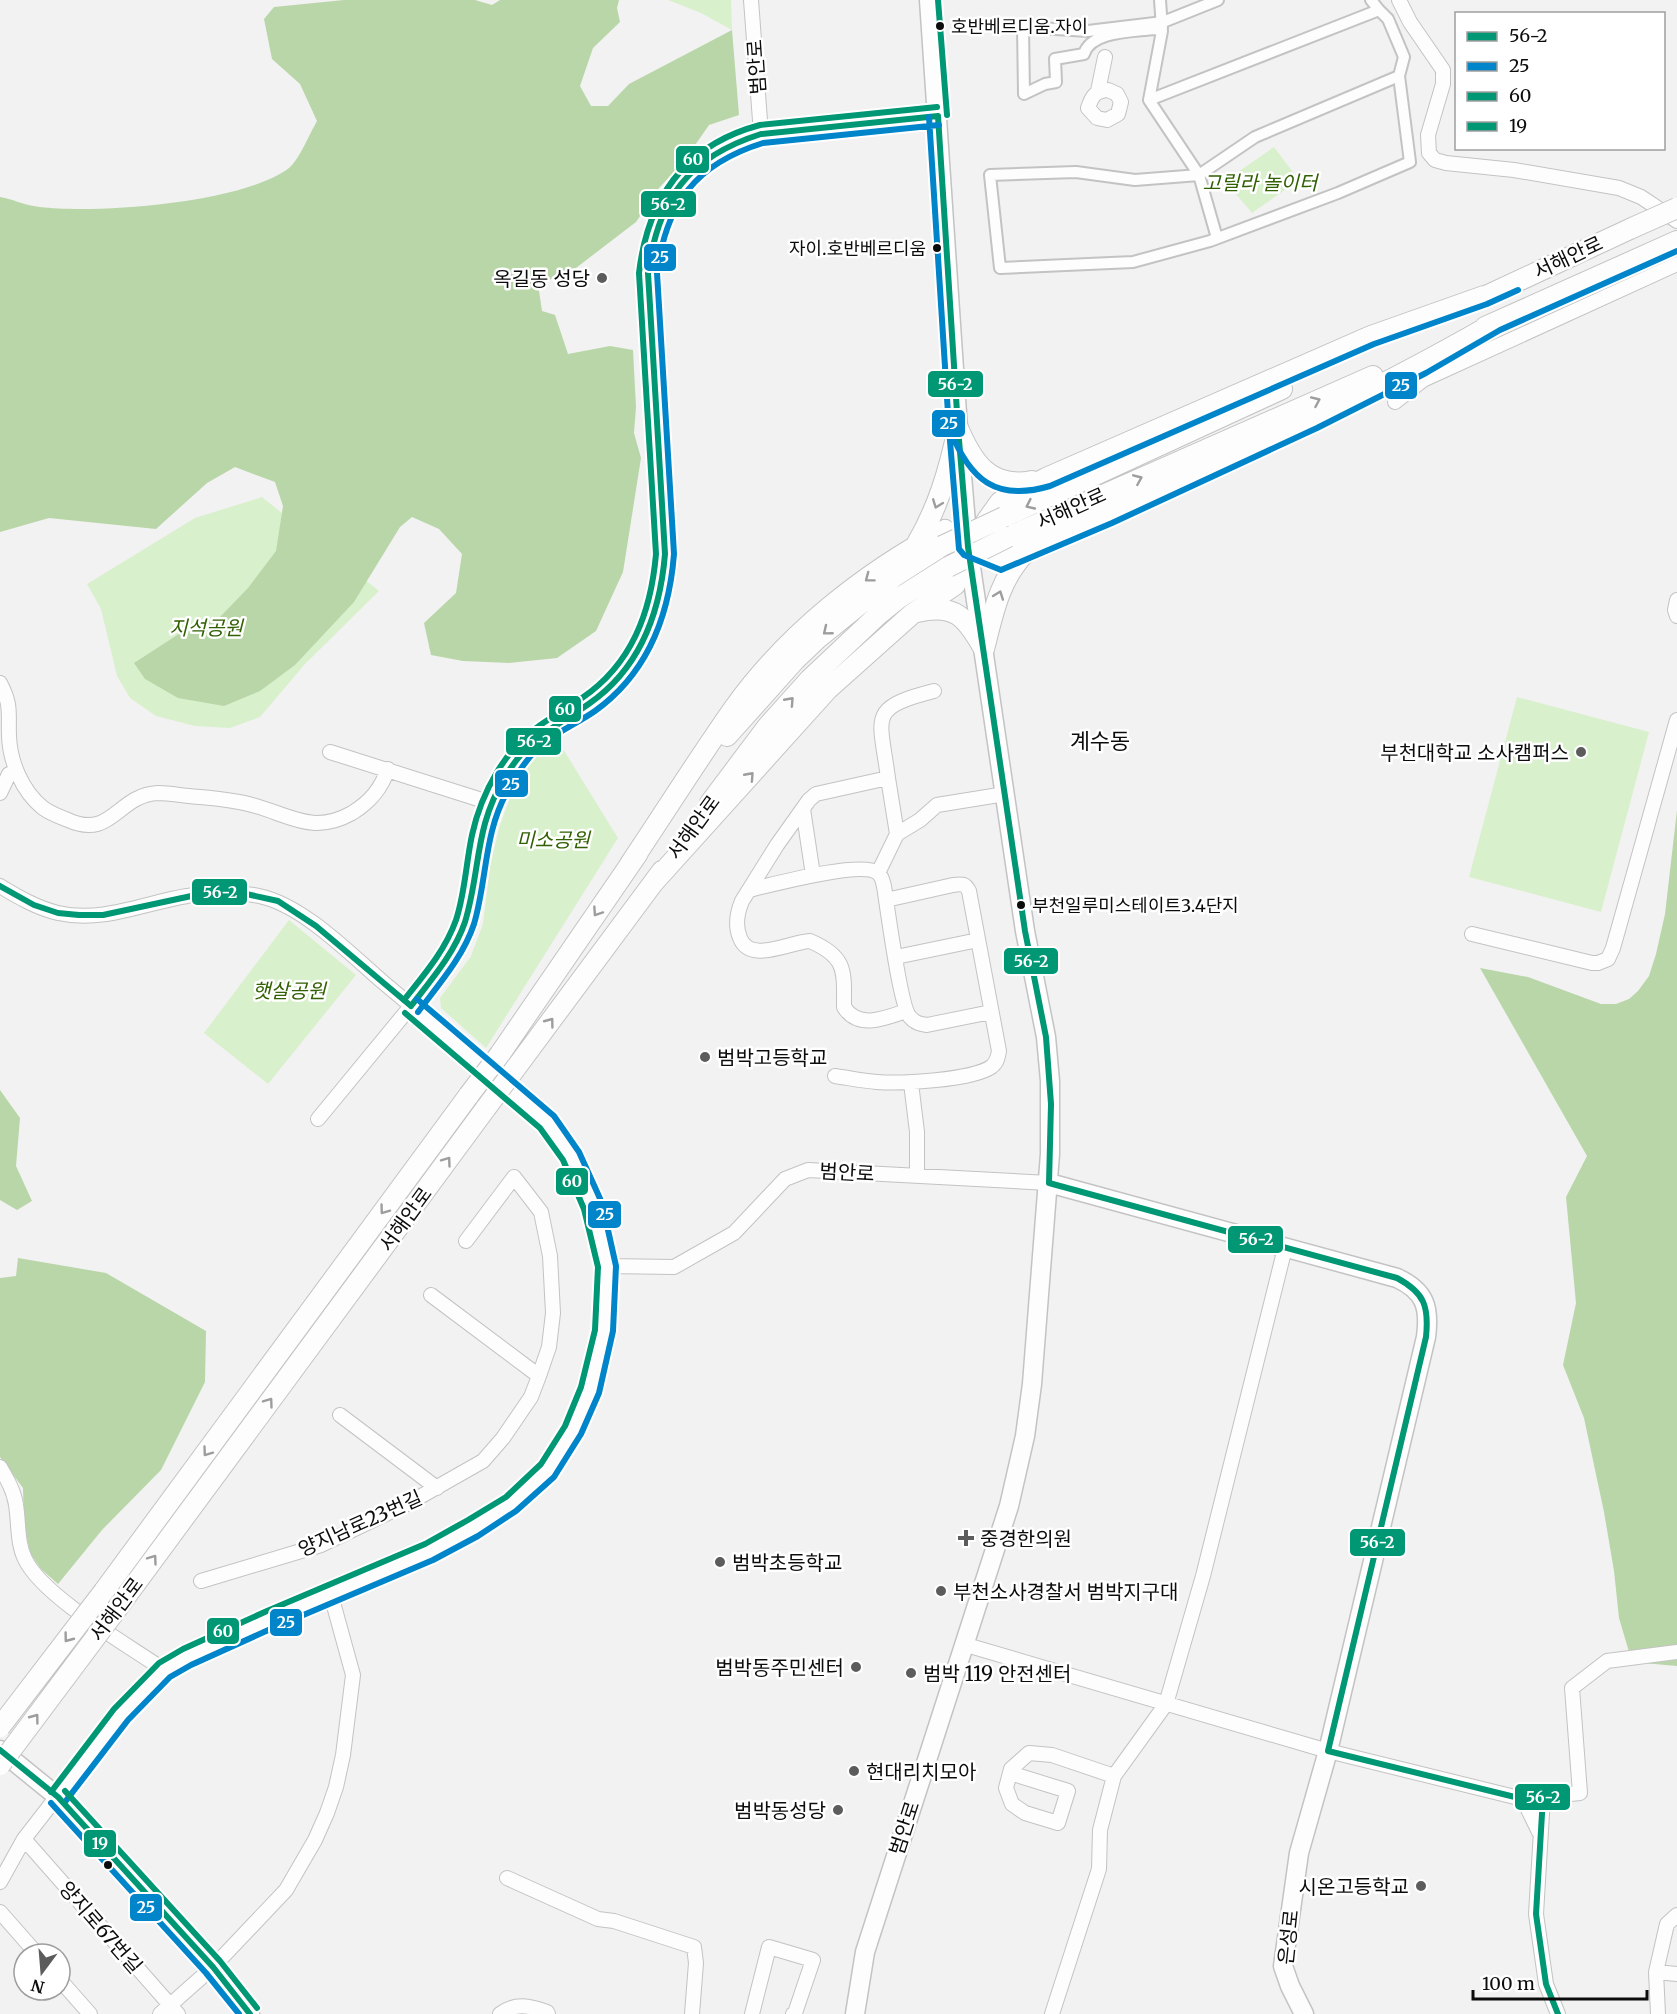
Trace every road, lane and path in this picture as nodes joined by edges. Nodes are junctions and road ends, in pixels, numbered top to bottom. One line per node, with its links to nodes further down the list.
1 (751, 0): 14 (street, 범안로)
2 (929, 0): 13 (street, 범안로)
3 (1160, 0): 8 (street)
4 (1218, 0): 8 (street)
5 (1371, 0): 7 (street)
6 (1399, 0): 17 (street)
7 (1379, 10): 10 (street); 12 (street)
8 (1162, 27): 8 (street); 12 (street)
9 (1105, 57): 11 (street)
10 (1399, 76): 15 (street); 18 (street)
11 (1098, 91)
12 (1149, 100): 15 (street)
13 (938, 116): 14 (street); 24 (street, 범안로)
14 (761, 134): 42 (street)
15 (1199, 175): 18 (street); 18 (street)
16 (1677, 208): 21 (main road, 서해안로, bridge)
17 (1677, 221)
18 (1217, 238)
19 (1677, 241): 22 (main road, 서해안로)
20 (1677, 264): 23 (street)
21 (1484, 296): 25 (main road); 45 (main road, 서해안로, one-way to 45, bridge)
22 (1496, 322): 28 (main road); 48 (main road, 서해안로, one-way to 22, bridge)
23 (1395, 402)
24 (958, 428): 25 (main road); 26 (main road, one-way to 26); 27 (street, 범안로)
25 (1046, 478): 27 (main road)
26 (916, 545): 27 (main road); 45 (main road, one-way to 45)
27 (968, 547): 28 (main road); 30 (main road); 32 (street, 범안로)
28 (1029, 550): 32 (main road, one-way to 28)
29 (1677, 600): 31 (street)
30 (912, 614): 32 (main road); 48 (main road, one-way to 30)
31 (1677, 616)
32 (984, 649): 41 (street, 범안로)
33 (0, 683): 37 (street)
34 (934, 691): 39 (street)
35 (1677, 720): 52 (street)
36 (330, 752): 37 (street)
37 (388, 769): 42 (street)
38 (9, 774): 40 (street)
39 (888, 777): 43 (street); 44 (street)
40 (1, 789)
41 (1005, 794): 44 (street); 62 (street, 범안로)
42 (491, 803): 55 (street)
43 (803, 809): 47 (street); 50 (street)
44 (897, 834): 46 (street)
45 (630, 864): 77 (main road, 서해안로, one-way to 77, bridge)
46 (878, 873): 47 (street); 51 (street)
47 (813, 875): 50 (street)
48 (654, 882): 80 (main road, 서해안로, one-way to 48, bridge)
49 (0, 886): 55 (street)
50 (749, 890): 56 (street)
51 (886, 900): 53 (street); 54 (street)
52 (1472, 934)
53 (978, 940): 54 (street); 57 (street)
54 (896, 957): 56 (street)
55 (411, 1006): 60 (street); 65 (street)
56 (906, 1011): 57 (street)
57 (991, 1012): 59 (street)
58 (836, 1076): 59 (street)
59 (911, 1083): 61 (street)
60 (318, 1119)
61 (917, 1176): 62 (street, 범안로); 65 (street, 범안로)
62 (1049, 1183): 64 (street, 은성로); 73 (street, 범안로)
63 (466, 1241): 67 (street)
64 (1285, 1248): 76 (street); 79 (street, 은성로)
65 (607, 1266): 72 (street)
66 (431, 1295): 67 (street)
67 (539, 1377): 70 (street)
68 (340, 1415): 70 (street, 양지남로23번길)
69 (0, 1467): 75 (street)
70 (437, 1488): 71 (street, 양지남로23번길)
71 (201, 1581)
72 (332, 1595): 75 (street); 93 (street)
73 (963, 1644): 76 (street); 105 (street, 범안로)
74 (1677, 1652): 84 (street)
75 (164, 1670): 83 (street)
76 (1166, 1704): 79 (street); 82 (street)
77 (0, 1727)
78 (0, 1750): 83 (street)
79 (1328, 1751): 85 (street); 107 (street, 은성로)
80 (0, 1765)
81 (1010, 1773): 81 (street); 82 (street)
82 (1114, 1776): 106 (street)
83 (58, 1797): 87 (street); 93 (street)
84 (1543, 1797): 85 (street); 86 (street)
85 (1523, 1799): 86 (street)
86 (1540, 1835): 108 (street)
87 (24, 1839): 89 (street); 97 (street, 양지로67번길)
88 (507, 1878): 102 (street)
89 (0, 1882)
90 (0, 1912): 92 (street)
91 (1677, 1915): 94 (street)
92 (26, 1942)
93 (213, 1966): 97 (street); 99 (street)
94 (1656, 1972): 95 (street); 109 (street)
95 (1677, 1974)
96 (72, 1994): 98 (street)
97 (170, 2011)
98 (90, 2014)
99 (250, 2014)
100 (500, 2014): 101 (street)
101 (548, 2014)
102 (692, 2014)
103 (752, 2014): 104 (street)
104 (793, 2014)
105 (855, 2014)
106 (1052, 2014)
107 (1304, 2014)
108 (1558, 2014)
109 (1658, 2014)

